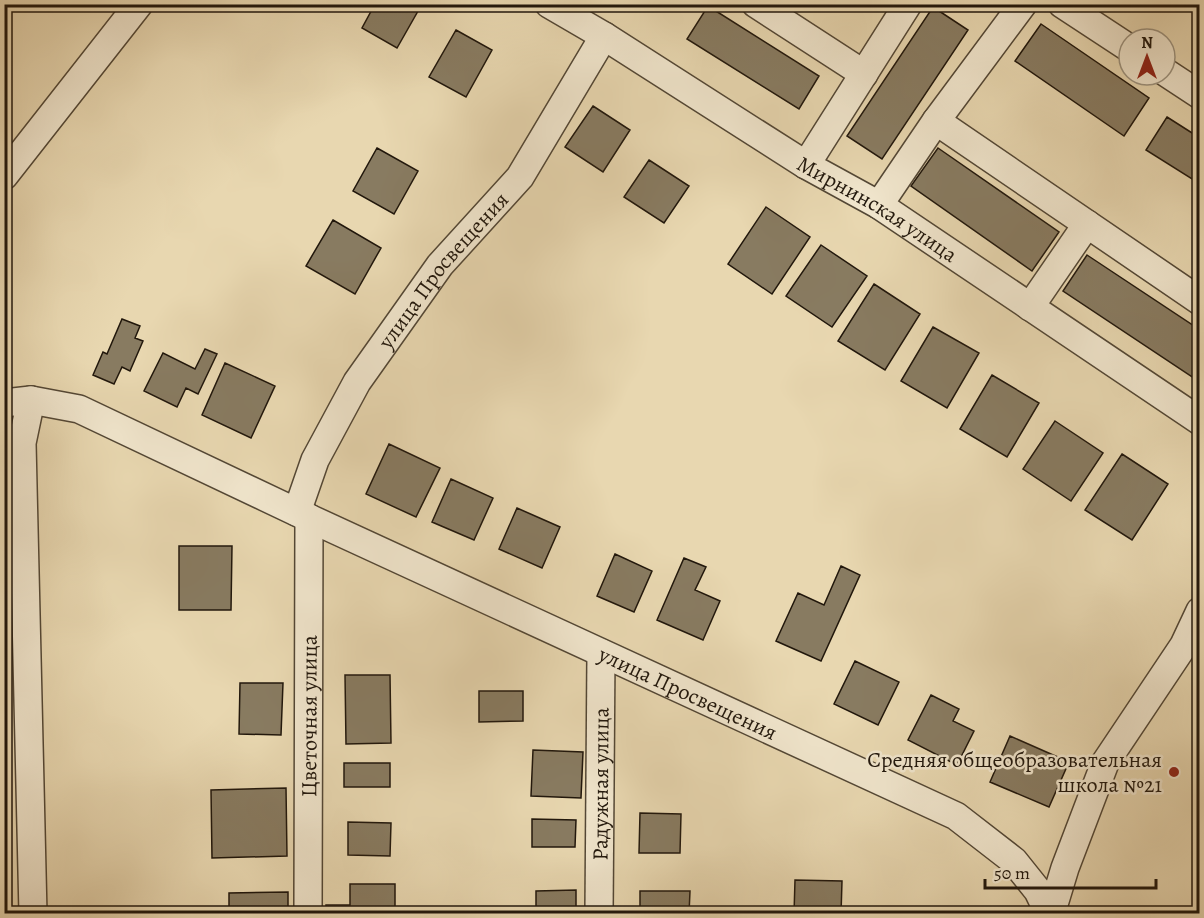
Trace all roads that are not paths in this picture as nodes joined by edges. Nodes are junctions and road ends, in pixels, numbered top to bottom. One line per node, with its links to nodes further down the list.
1 (139, 4): 14 (street)
2 (549, 4): 7 (street, Мирнинская улица)
3 (756, 4): 9 (street)
4 (1023, 4): 12 (street)
5 (1062, 4): 8 (street)
6 (908, 5): 9 (street)
7 (604, 36): 13 (street, Мирнинская улица); 21 (street, улица Просвещения)
8 (1117, 40)
9 (864, 74): 13 (street)
10 (1177, 80): 11 (street)
11 (1200, 95)
12 (936, 121): 15 (street); 16 (street)
13 (806, 165): 15 (street, Мирнинская улица)
14 (4, 176)
15 (879, 205): 18 (street, Мирнинская улица)
16 (1087, 224): 17 (street); 18 (street)
17 (1200, 301)
18 (1030, 307): 20 (street, Мирнинская улица)
19 (18, 402): 21 (street, улица Просвещения); 24 (street)
20 (1200, 421)
21 (303, 515): 23 (street, улица Просвещения); 25 (street, Цветочная улица)
22 (1200, 610): 27 (street)
23 (601, 652): 26 (street, Радужная улица); 27 (street, улица Просвещения)
24 (33, 914)
25 (308, 914)
26 (599, 914)
27 (1050, 914)

